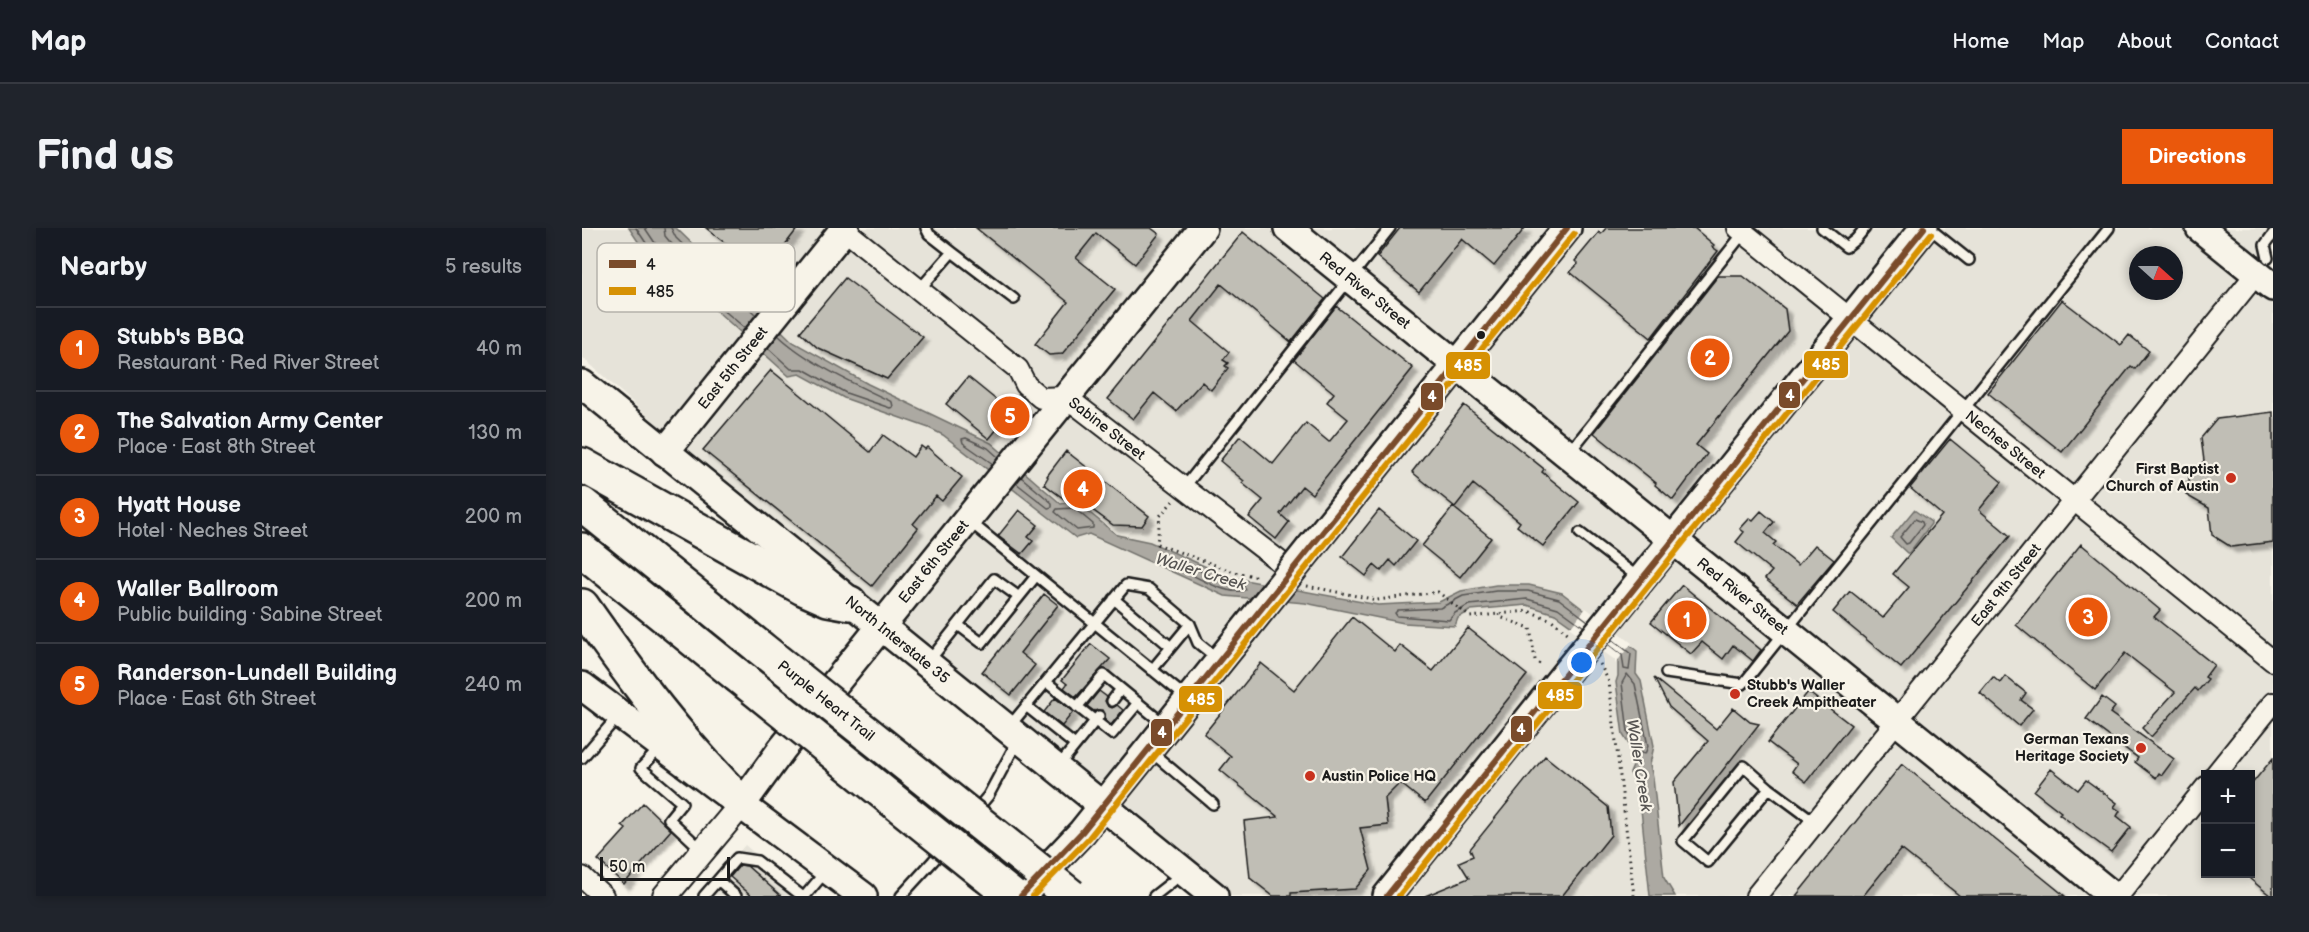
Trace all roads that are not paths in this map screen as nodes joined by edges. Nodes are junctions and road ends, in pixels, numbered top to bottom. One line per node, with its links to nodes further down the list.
1 (926, 228): 15 (lane)
2 (1203, 228): 26 (main road, East 6th Street)
3 (1288, 228): 18 (main road, Red River Street)
4 (1390, 228): 18 (lane)
5 (1567, 228): 24 (main road)
6 (1822, 228): 7 (lane)
7 (1865, 228)
8 (1924, 228): 23 (main road)
9 (1929, 228): 16 (lane)
10 (2109, 228): 27 (lane)
11 (2200, 228): 17 (main road)
12 (844, 229): 19 (street, Sabine Street); 20 (main road, East 5th Street)
13 (1743, 230): 23 (street, Neches Street); 29 (lane)
14 (2273, 234): 17 (lane)
15 (952, 252): 19 (lane); 21 (lane)
16 (1970, 260)
17 (2268, 269): 32 (street, East 9th Street)
18 (1350, 279): 24 (main road, Red River Street); 31 (lane)
19 (919, 290): 26 (street, Sabine Street)
20 (795, 291)
21 (1014, 299)
22 (778, 312): 28 (main road, East 5th Street)
23 (1851, 319): 27 (street, Neches Street); 36 (main road)
24 (1457, 365): 29 (main road, Red River Street); 38 (main road, bridge)
25 (582, 384): 28 (main road, North Interstate 35)
26 (1066, 397): 31 (street, Sabine Street); 34 (main road, East 6th Street)
27 (1962, 410): 32 (street, Neches Street); 49 (lane)
28 (665, 452): 43 (main road, North Interstate 35)
29 (1567, 454): 36 (main road, Red River Street)
30 (582, 465): 43 (highway)
31 (1183, 489): 38 (street, Sabine Street)
32 (2074, 501): 52 (street, Neches Street); 67 (street, East 9th Street)
33 (582, 504): 98 (highway, Purple Heart Trail, bridge)
34 (974, 511): 39 (lane); 48 (main road, East 6th Street)
35 (1580, 533): 40 (lane)
36 (1673, 540): 40 (main road); 49 (main road, Red River Street)
37 (582, 550): 95 (highway, bridge)
38 (1292, 571): 51 (main road, bridge)
39 (1036, 576): 41 (lane); 45 (lane)
40 (1641, 579): 101 (main road, bridge)
41 (1018, 597): 47 (lane); 47 (lane)
42 (1114, 599): 45 (lane); 46 (lane); 50 (lane)
43 (850, 603): 48 (main road, North Interstate 35)
44 (582, 606): 78 (highway)
45 (1094, 623): 54 (lane); 56 (lane)
46 (1190, 624): 50 (lane); 51 (lane)
47 (958, 626): 53 (lane)
48 (881, 627): 53 (main road, North Interstate 35); 78 (main road, East 6th Street)
49 (1785, 630): 55 (lane); 67 (main road, Red River Street)
50 (1171, 647): 54 (lane)
51 (1220, 661): 59 (main road)
52 (2273, 662)
53 (927, 663): 69 (main road, North Interstate 35)
54 (1152, 670): 59 (lane)
55 (1666, 673)
56 (1046, 682): 63 (lane); 64 (lane)
57 (582, 686): 65 (main road)
58 (1121, 689): 60 (lane); 61 (lane); 64 (lane)
59 (1188, 699): 68 (main road)
60 (1112, 701)
61 (1138, 703): 66 (lane); 68 (lane)
62 (2273, 703): 75 (street)
63 (1026, 706): 69 (lane); 71 (lane)
64 (1077, 707): 66 (lane)
65 (620, 713): 70 (main road); 73 (lane)
66 (1097, 718): 71 (lane)
67 (1897, 721): 81 (street, East 9th Street); 103 (main road, Red River Street)
68 (1167, 726): 72 (main road)
69 (1013, 733): 74 (main road, North Interstate 35); 94 (lane)
70 (663, 745): 78 (main road); 83 (lane)
71 (1075, 745): 74 (lane)
72 (1148, 749): 79 (lane); 80 (main road)
73 (582, 759)
74 (1057, 768): 80 (main road, North Interstate 35)
75 (2219, 770)
76 (1769, 788): 76 (lane); 81 (lane)
77 (2201, 792): 104 (street)
78 (742, 804): 83 (street, East 6th Street); 84 (main road)
79 (1213, 804)
80 (1103, 806): 82 (main road); 85 (main road, North Interstate 35)
81 (1815, 822): 102 (street, East 9th Street)
82 (1082, 832): 96 (main road); 97 (main road)
83 (703, 851): 88 (street, East 6th Street)
84 (827, 869): 89 (main road); 93 (lane)
85 (1184, 872): 99 (lane); 100 (main road, North Interstate 35)
86 (582, 877): 90 (street)
87 (718, 880): 91 (lane); 92 (lane); 93 (lane)
88 (673, 893)
89 (858, 895)
90 (603, 896)
91 (704, 896)
92 (736, 896)
93 (803, 896)
94 (901, 896)
95 (1012, 896)
96 (1021, 896)
97 (1040, 896)
98 (1071, 896)
99 (1154, 896)
100 (1214, 896)
101 (1387, 896)
102 (1756, 896)
103 (2113, 896)
104 (2118, 896)

